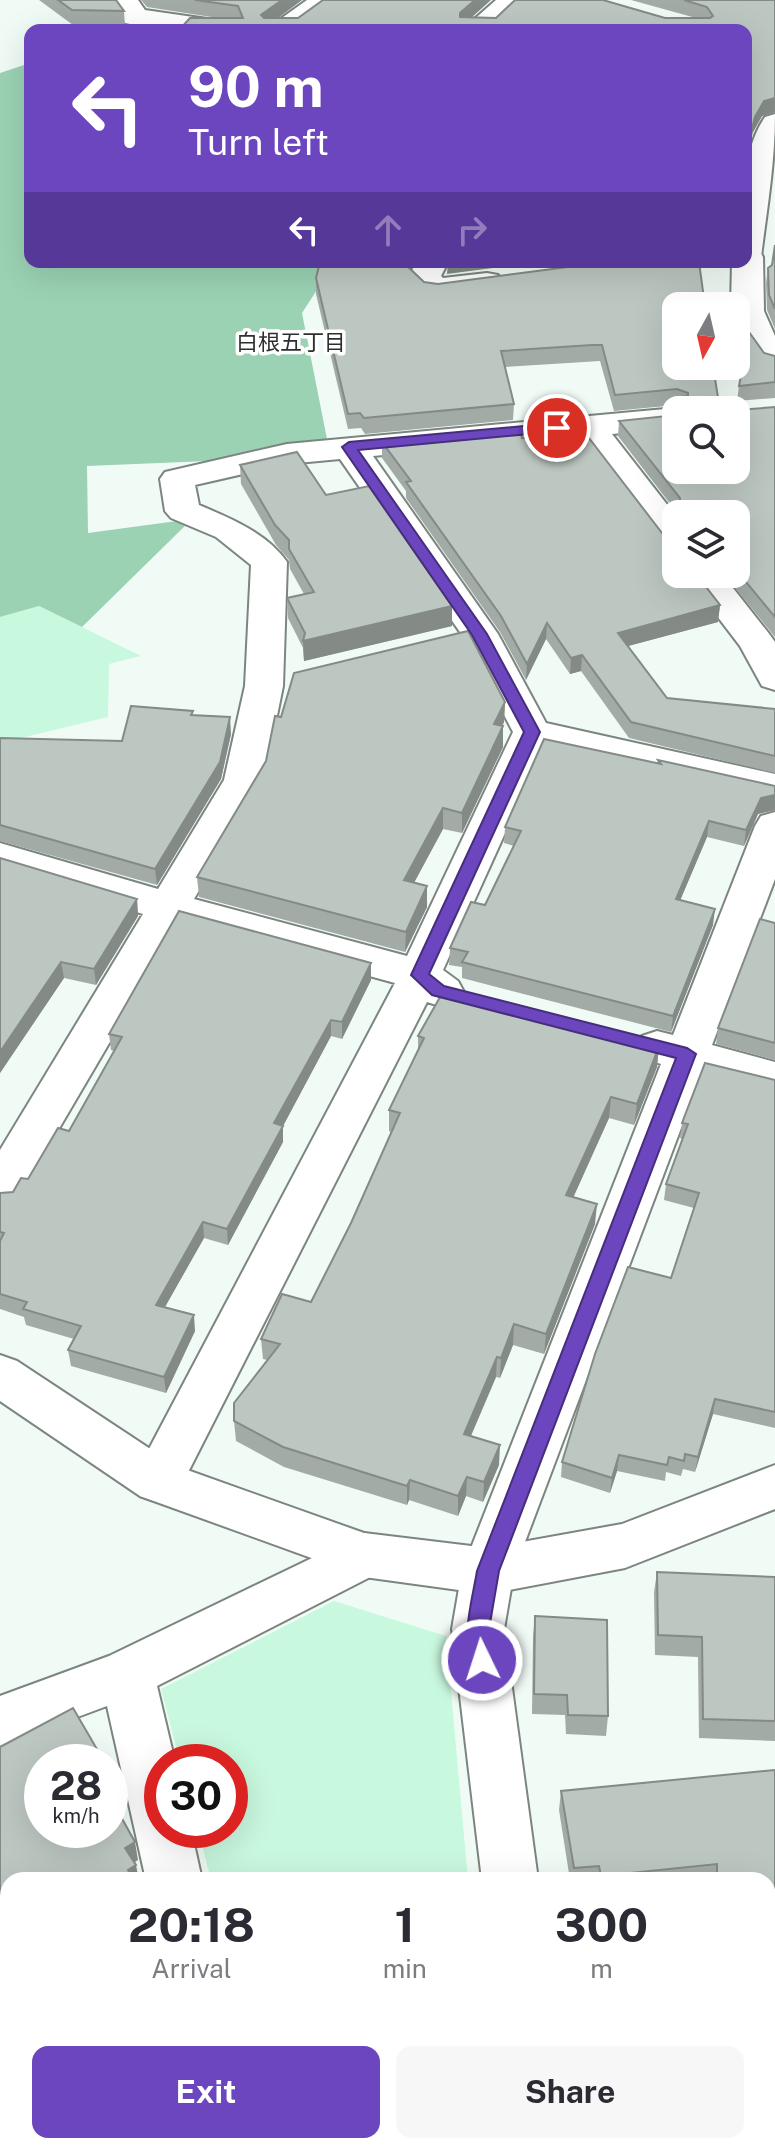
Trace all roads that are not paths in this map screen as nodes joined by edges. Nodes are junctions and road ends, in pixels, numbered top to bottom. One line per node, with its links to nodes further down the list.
1 (325, 0): 5 (street)
2 (513, 0): 6 (street)
3 (130, 2): 4 (street)
4 (185, 24)
5 (288, 24)
6 (483, 24)
7 (775, 123): 8 (street)
8 (759, 171): 9 (street)
9 (755, 252)
10 (429, 268): 12 (street)
11 (751, 268): 13 (street)
12 (513, 278)
13 (775, 359)
14 (662, 419): 15 (street)
15 (587, 425): 16 (street); 17 (street)
16 (349, 447): 21 (street); 25 (street)
17 (662, 521)
18 (716, 588): 19 (street)
19 (766, 641): 20 (street)
20 (775, 678)
21 (532, 732): 22 (street); 26 (street)
22 (775, 787)
23 (775, 826): 29 (street)
24 (0, 857): 25 (street)
25 (166, 906): 26 (street); 31 (street)
26 (420, 975): 27 (street); 33 (street)
27 (482, 1002)
28 (614, 1036): 29 (street)
29 (687, 1054): 30 (street); 36 (street)
30 (775, 1078)
31 (0, 1189)
32 (0, 1375): 33 (street)
33 (158, 1481): 35 (street)
34 (775, 1487): 36 (street)
35 (364, 1555): 36 (street); 37 (street)
36 (488, 1571): 42 (street)
37 (127, 1674): 38 (street); 39 (street)
38 (0, 1721)
39 (144, 1749)
40 (166, 1848): 41 (street)
41 (172, 1872)
42 (509, 1872)

